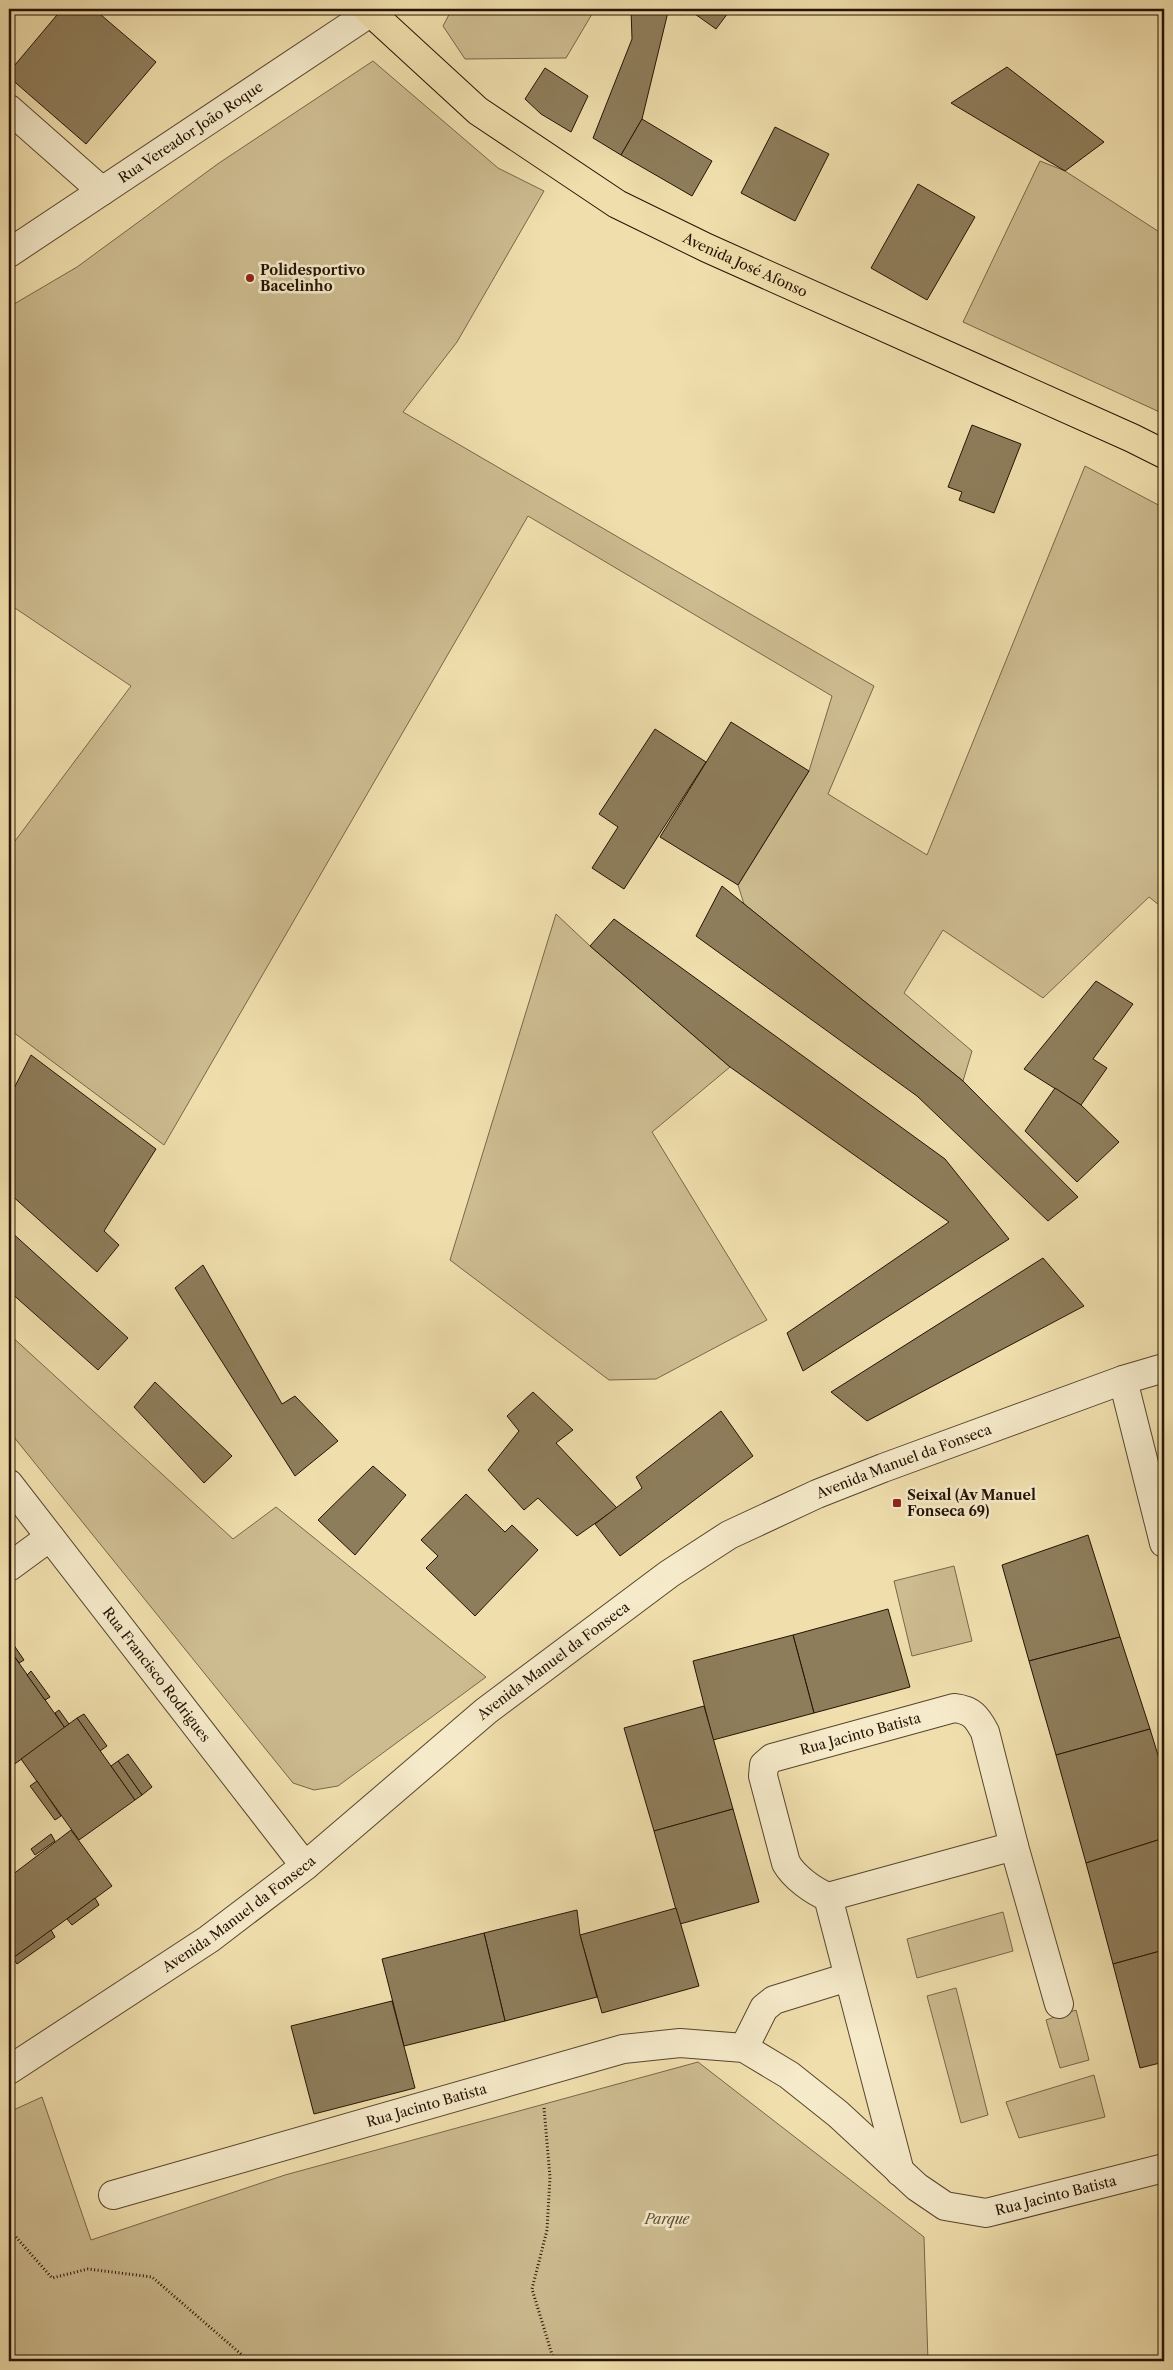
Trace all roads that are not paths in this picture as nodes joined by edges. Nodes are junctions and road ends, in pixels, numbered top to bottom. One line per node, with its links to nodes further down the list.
1 (369, 10): 3 (street, Rua Vereador João Roque); 5 (main road, Avenida José Afonso)
2 (9, 109): 3 (street)
3 (102, 191): 4 (street, Rua Vereador João Roque)
4 (9, 253)
5 (1164, 454)
6 (1164, 1368): 7 (street, Avenida Manuel da Fonseca)
7 (1123, 1380): 10 (street); 13 (street, Avenida Manuel da Fonseca)
8 (9, 1484): 9 (street, Rua Francisco Rodrigues)
9 (50, 1537): 11 (street); 13 (street, Rua Francisco Rodrigues)
10 (1164, 1543)
11 (9, 1567)
12 (1014, 1846): 14 (street); 14 (street, Rua Jacinto Batista); 16 (street, Rua Jacinto Batista)
13 (305, 1866): 18 (street, Avenida Manuel da Fonseca)
14 (828, 1897): 15 (street)
15 (848, 1977): 17 (street); 20 (street)
16 (1058, 2004)
17 (744, 2048): 20 (street, Rua Jacinto Batista); 21 (street, Rua Jacinto Batista)
18 (9, 2070)
19 (1164, 2168): 20 (street, Rua Jacinto Batista)
20 (900, 2172)
21 (114, 2195)

